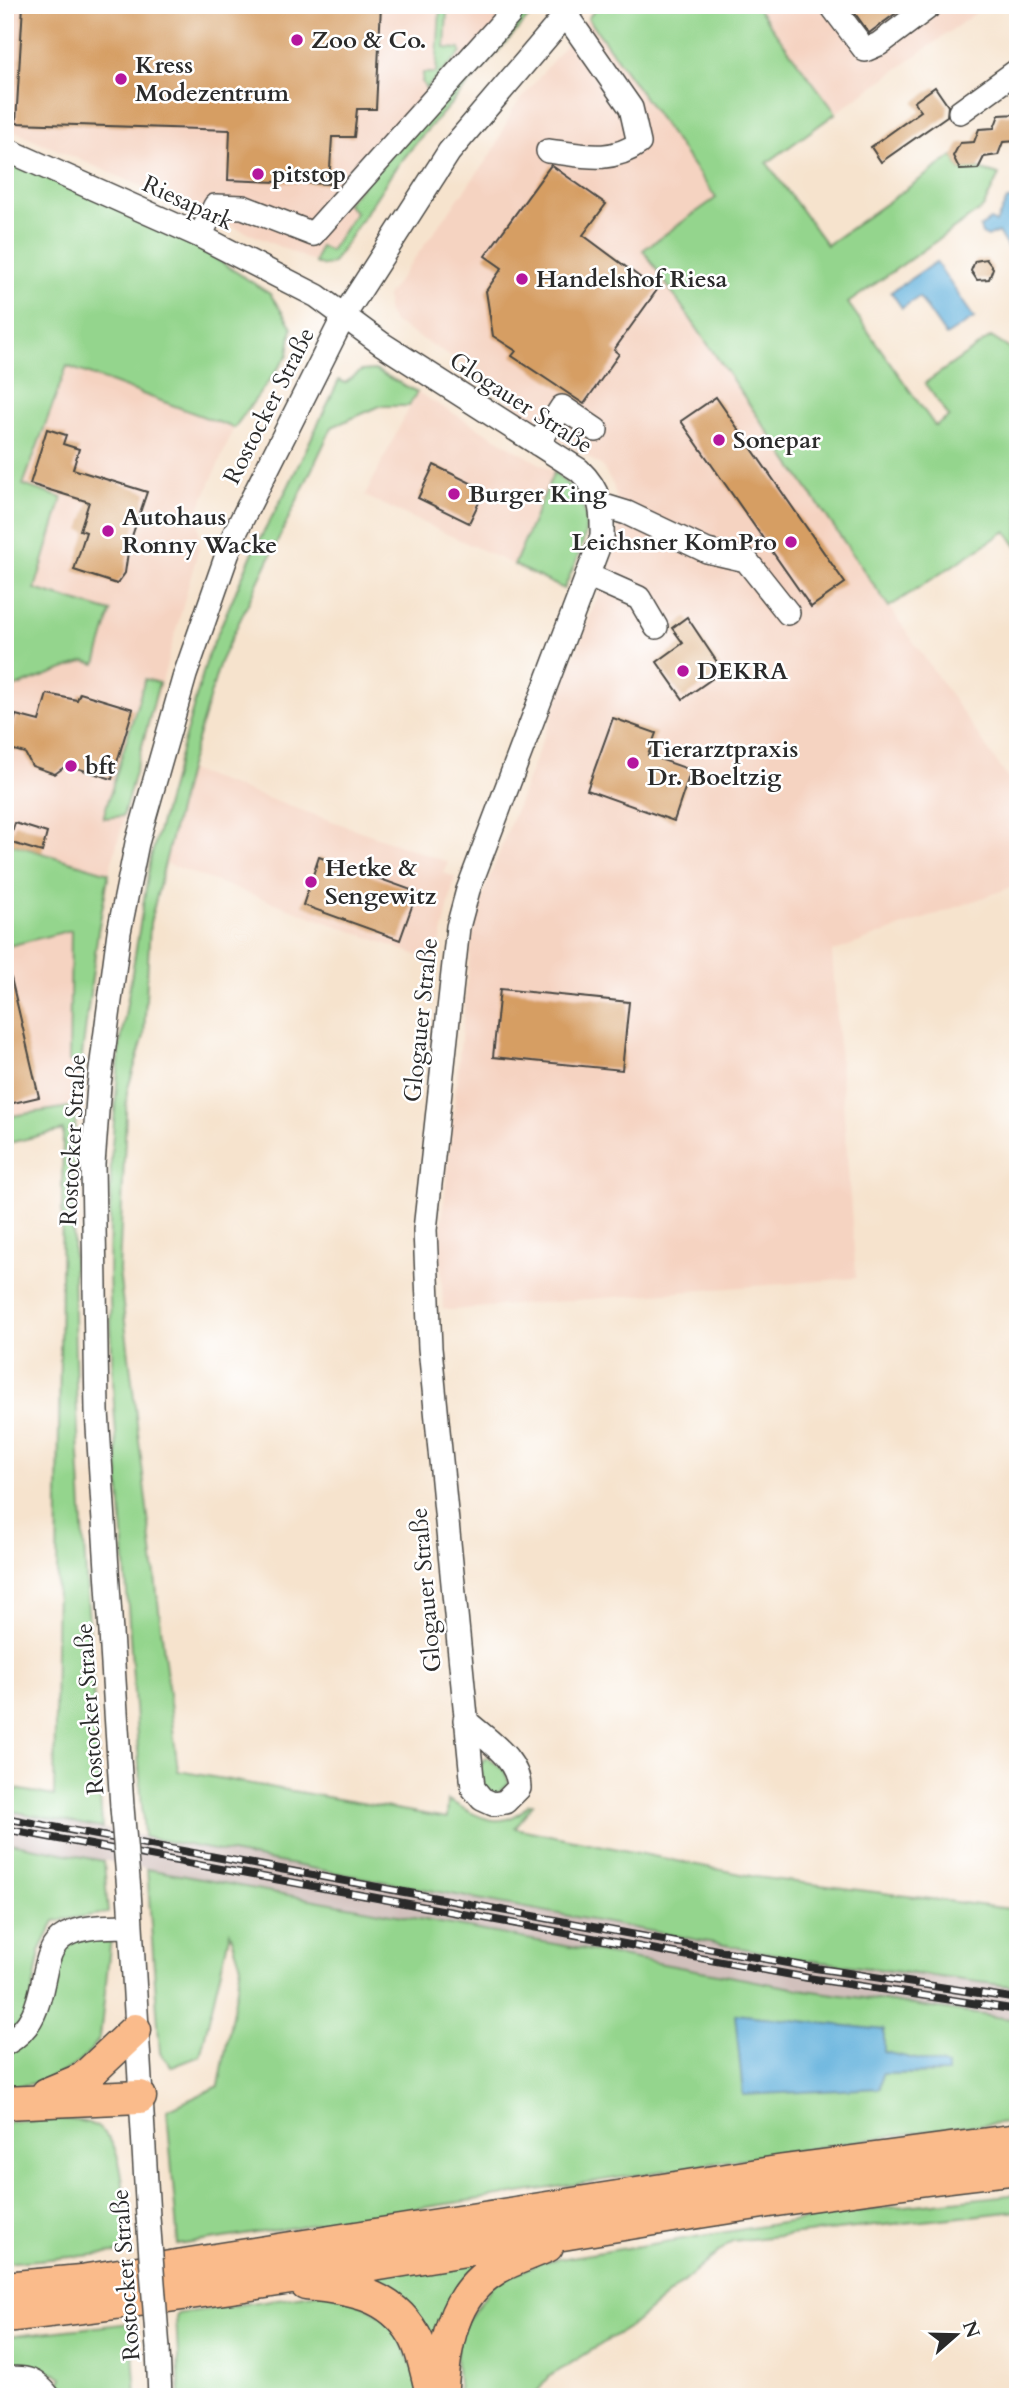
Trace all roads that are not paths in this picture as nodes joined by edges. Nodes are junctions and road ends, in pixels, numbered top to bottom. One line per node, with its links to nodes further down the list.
1 (513, 5): 9 (street)
2 (831, 5): 3 (street)
3 (931, 5)
4 (566, 8): 8 (street); 10 (street, Rostocker Straße)
5 (1018, 70): 6 (street)
6 (960, 112)
7 (5, 149): 9 (street, Riesapark)
8 (548, 151)
9 (200, 236): 10 (street, Riesapark)
10 (345, 314): 12 (street, Glogauer Straße); 18 (street, Rostocker Straße, bridge)
11 (596, 430): 12 (street)
12 (538, 444): 13 (street, Glogauer Straße)
13 (601, 505): 14 (street, Glogauer Straße); 15 (street)
14 (587, 575): 16 (street); 17 (street, Glogauer Straße)
15 (788, 613)
16 (656, 627)
17 (465, 1720)
18 (130, 1926): 19 (street, Rostocker Straße); 20 (street)
19 (135, 2030): 21 (street, Rostocker Straße); 22 (highway)
20 (5, 2044)
21 (140, 2097): 22 (highway); 31 (street, Rostocker Straße, bridge)
22 (16, 2103)
23 (1018, 2140): 27 (highway)
24 (1018, 2168): 25 (highway)
25 (589, 2228): 26 (highway); 33 (highway)
26 (266, 2280): 28 (highway); 32 (highway)
27 (5, 2288)
28 (5, 2316)
29 (5, 2379): 30 (street)
30 (48, 2397)
31 (160, 2397)
32 (433, 2397)
33 (441, 2397)

